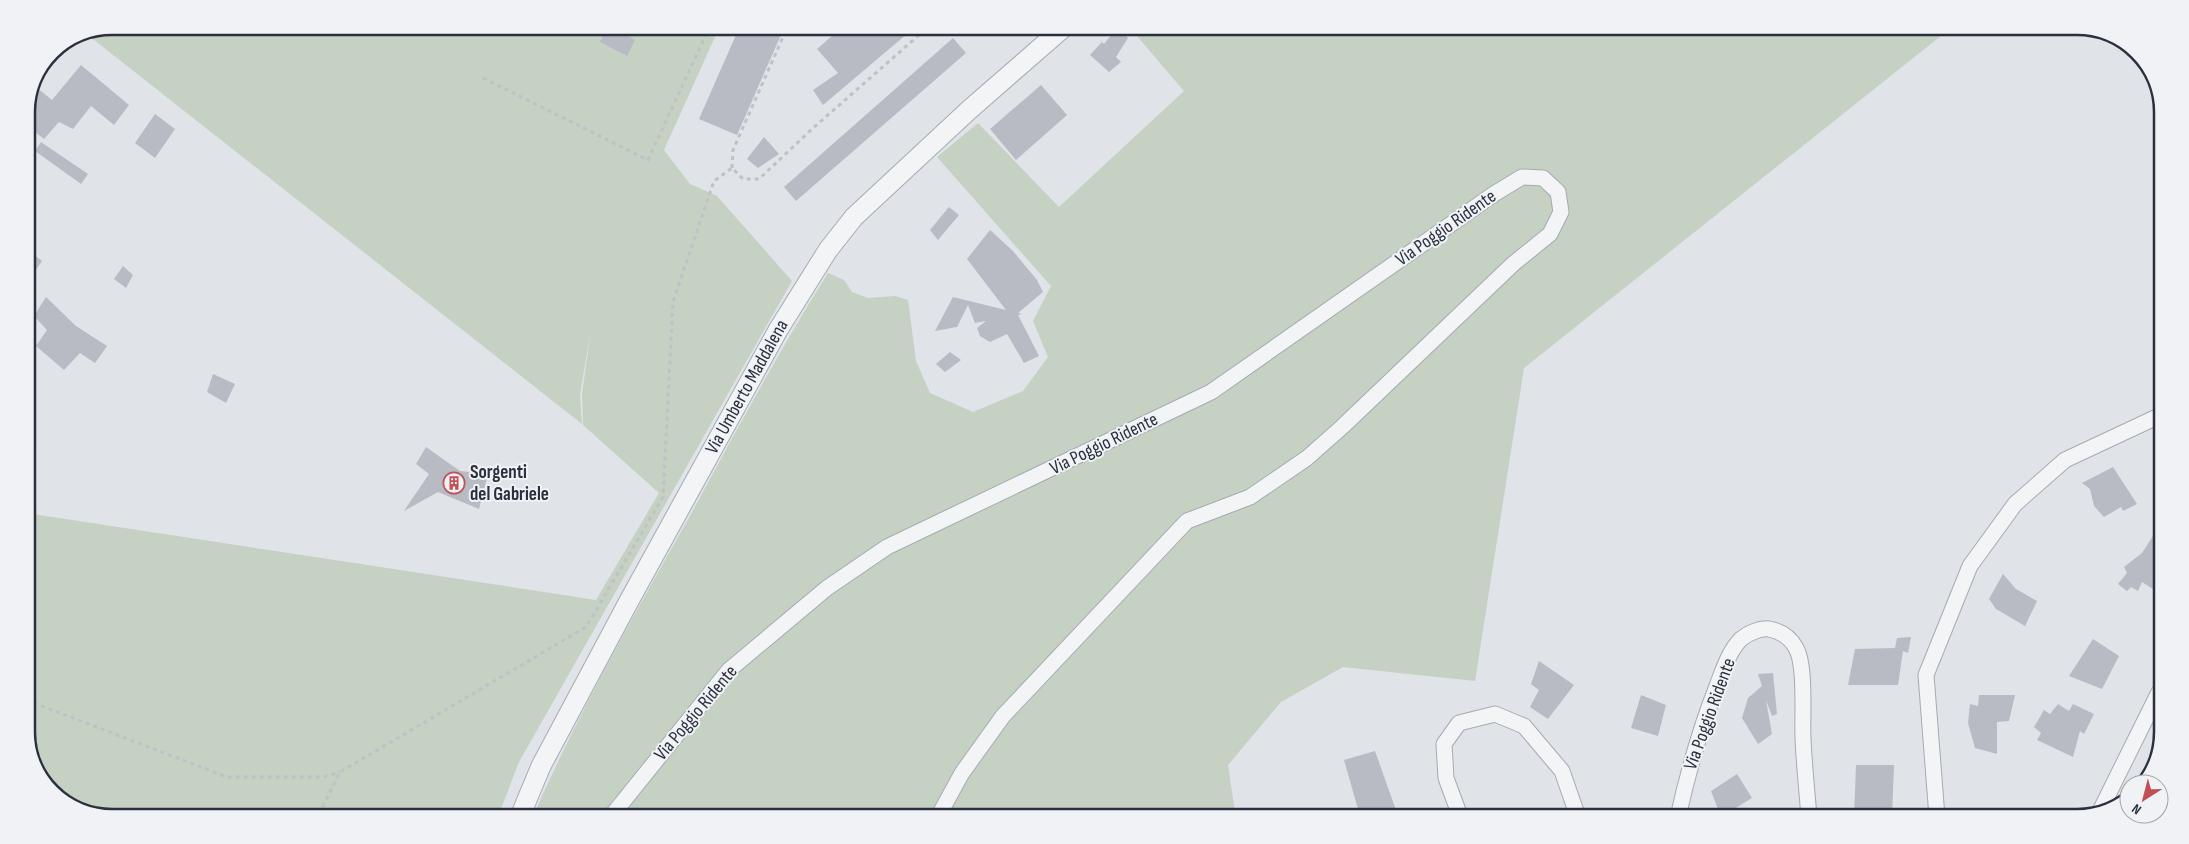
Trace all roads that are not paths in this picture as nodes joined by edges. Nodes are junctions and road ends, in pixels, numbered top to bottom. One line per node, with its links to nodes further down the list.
1 (1055, 35): 5 (street, Via Umberto Maddalena)
2 (2154, 418): 12 (street)
3 (2154, 700): 4 (street)
4 (2104, 804)
5 (523, 809)
6 (616, 809): 7 (street, Via Poggio Ridente)
7 (942, 809)
8 (1457, 809): 9 (street)
9 (1575, 809)
10 (1680, 809): 11 (street, Via Poggio Ridente)
11 (1808, 809)
12 (1936, 809)

